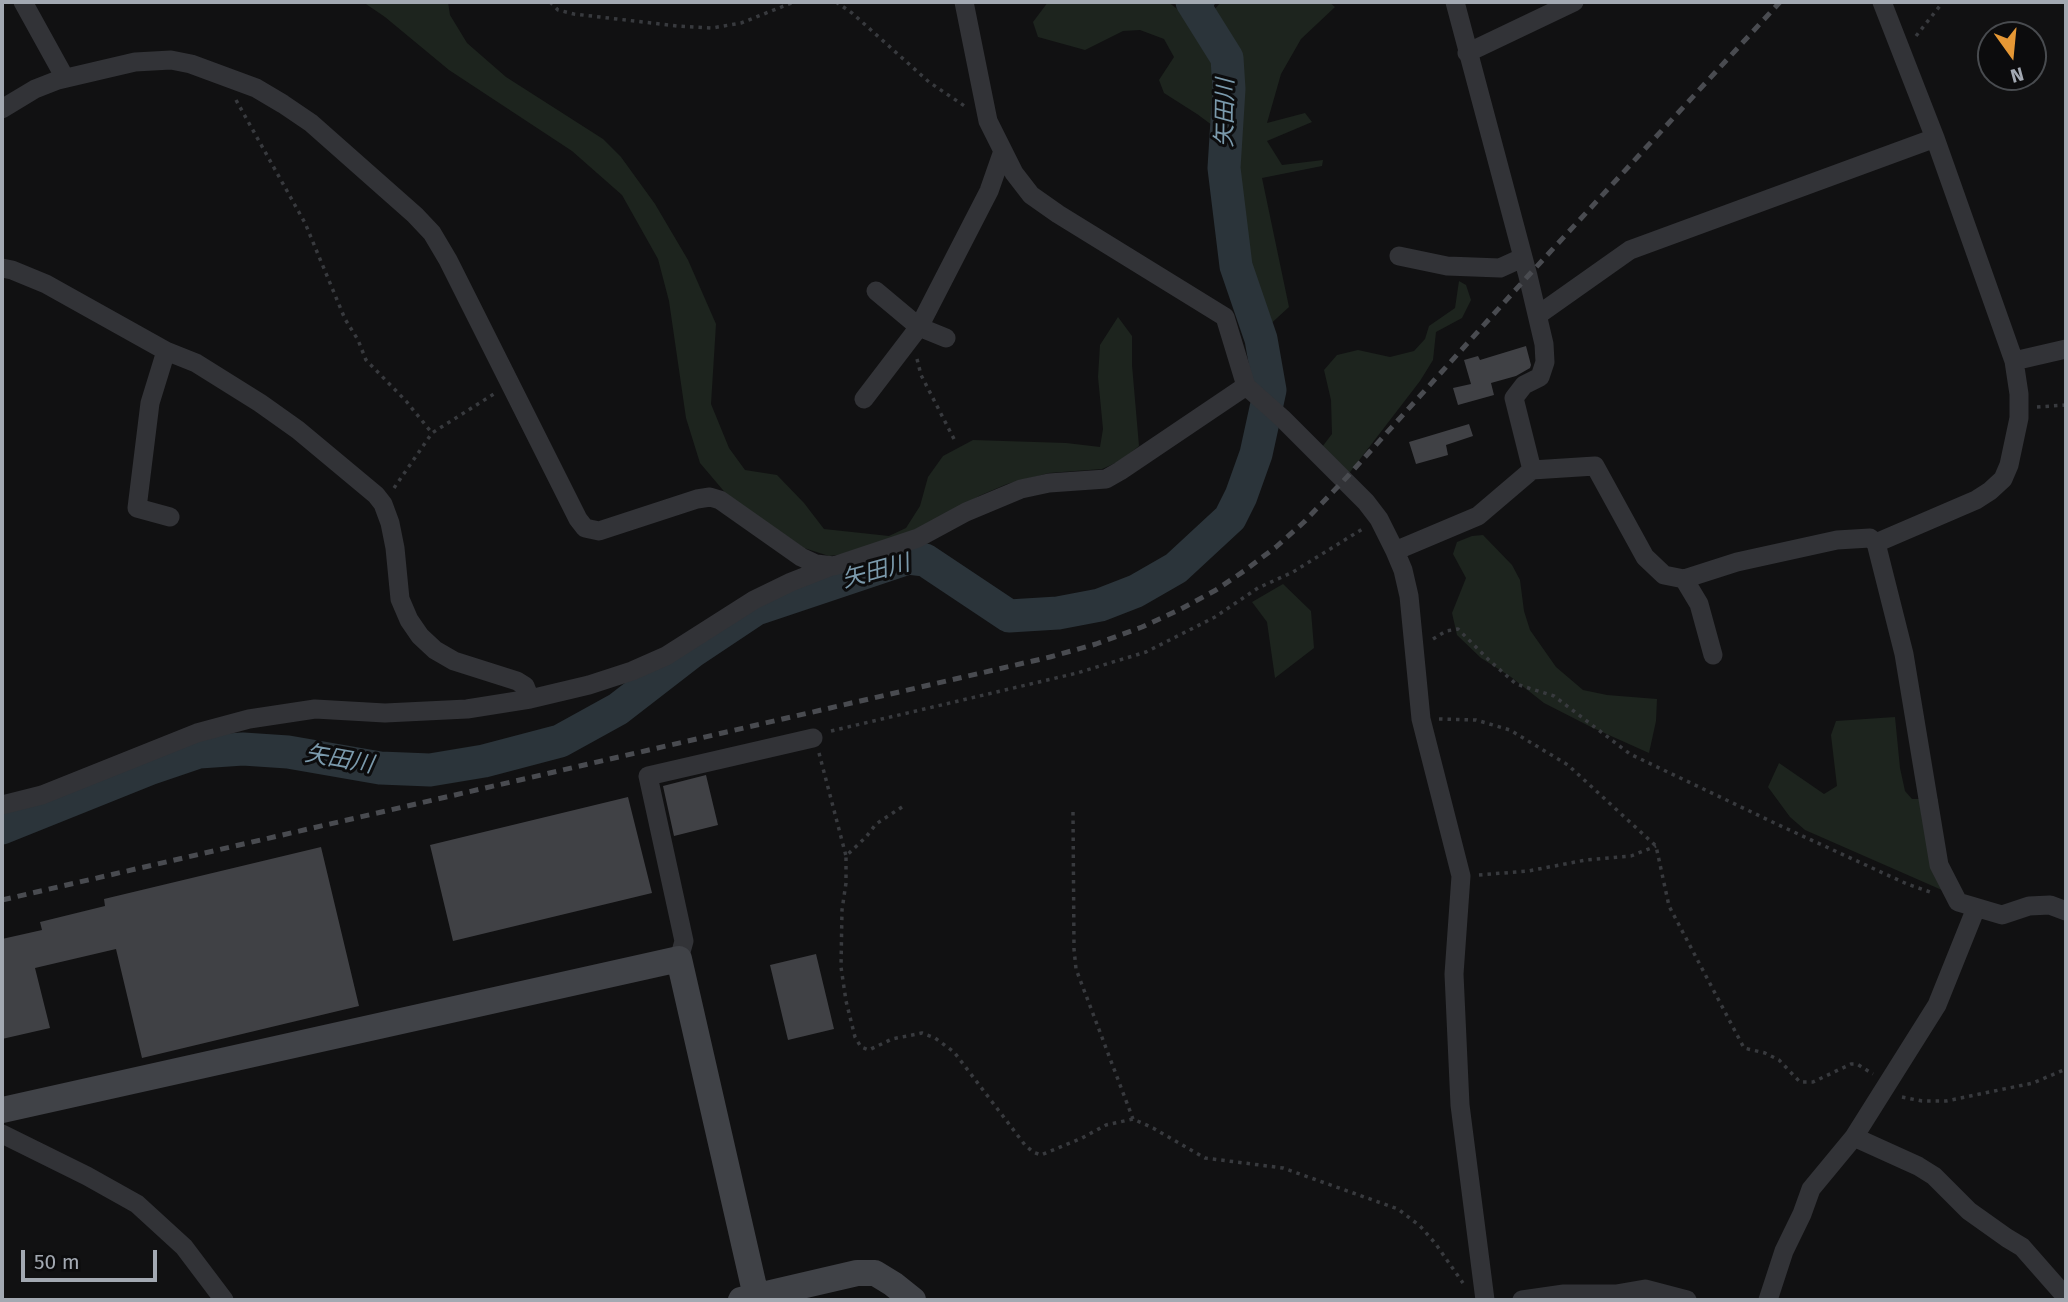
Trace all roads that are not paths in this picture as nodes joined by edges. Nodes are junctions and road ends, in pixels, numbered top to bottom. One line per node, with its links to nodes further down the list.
1 (23, 2): 7 (street)
2 (964, 2): 10 (street)
3 (1455, 2): 6 (street)
4 (1574, 2): 6 (street)
5 (1882, 2): 9 (street)
6 (1467, 52): 12 (street)
7 (65, 78): 8 (street); 27 (street)
8 (2, 108)
9 (1935, 138): 15 (street); 20 (street)
10 (1003, 152): 16 (street); 21 (street)
11 (1399, 256): 12 (street)
12 (1522, 258): 15 (street)
13 (2, 268): 19 (street)
14 (876, 291): 16 (street)
15 (1538, 315): 23 (street)
16 (919, 327): 17 (street); 22 (street)
17 (946, 338)
18 (2066, 349): 20 (street)
19 (166, 351): 24 (street); 30 (street)
20 (2014, 361): 25 (street)
21 (1249, 389): 26 (street); 27 (street)
22 (864, 399)
23 (1532, 470): 26 (street); 28 (street)
24 (170, 517)
25 (1876, 543): 28 (street); 33 (street)
26 (1395, 551): 42 (street)
27 (834, 566): 30 (street)
28 (1684, 579): 29 (street)
29 (1713, 654)
30 (530, 699): 32 (street)
31 (813, 738): 35 (street)
32 (2, 805)
33 (1967, 905): 34 (street); 38 (street)
34 (2066, 911)
35 (679, 959): 36 (street); 41 (street)
36 (2, 1110)
37 (2, 1134): 43 (street)
38 (1854, 1137): 40 (street); 47 (street)
39 (1617, 1297): 45 (street); 46 (street)
40 (2066, 1297)
41 (748, 1298): 44 (street)
42 (1488, 1299)
43 (224, 1300)
44 (913, 1300)
45 (1522, 1300)
46 (1687, 1300)
47 (1768, 1300)

